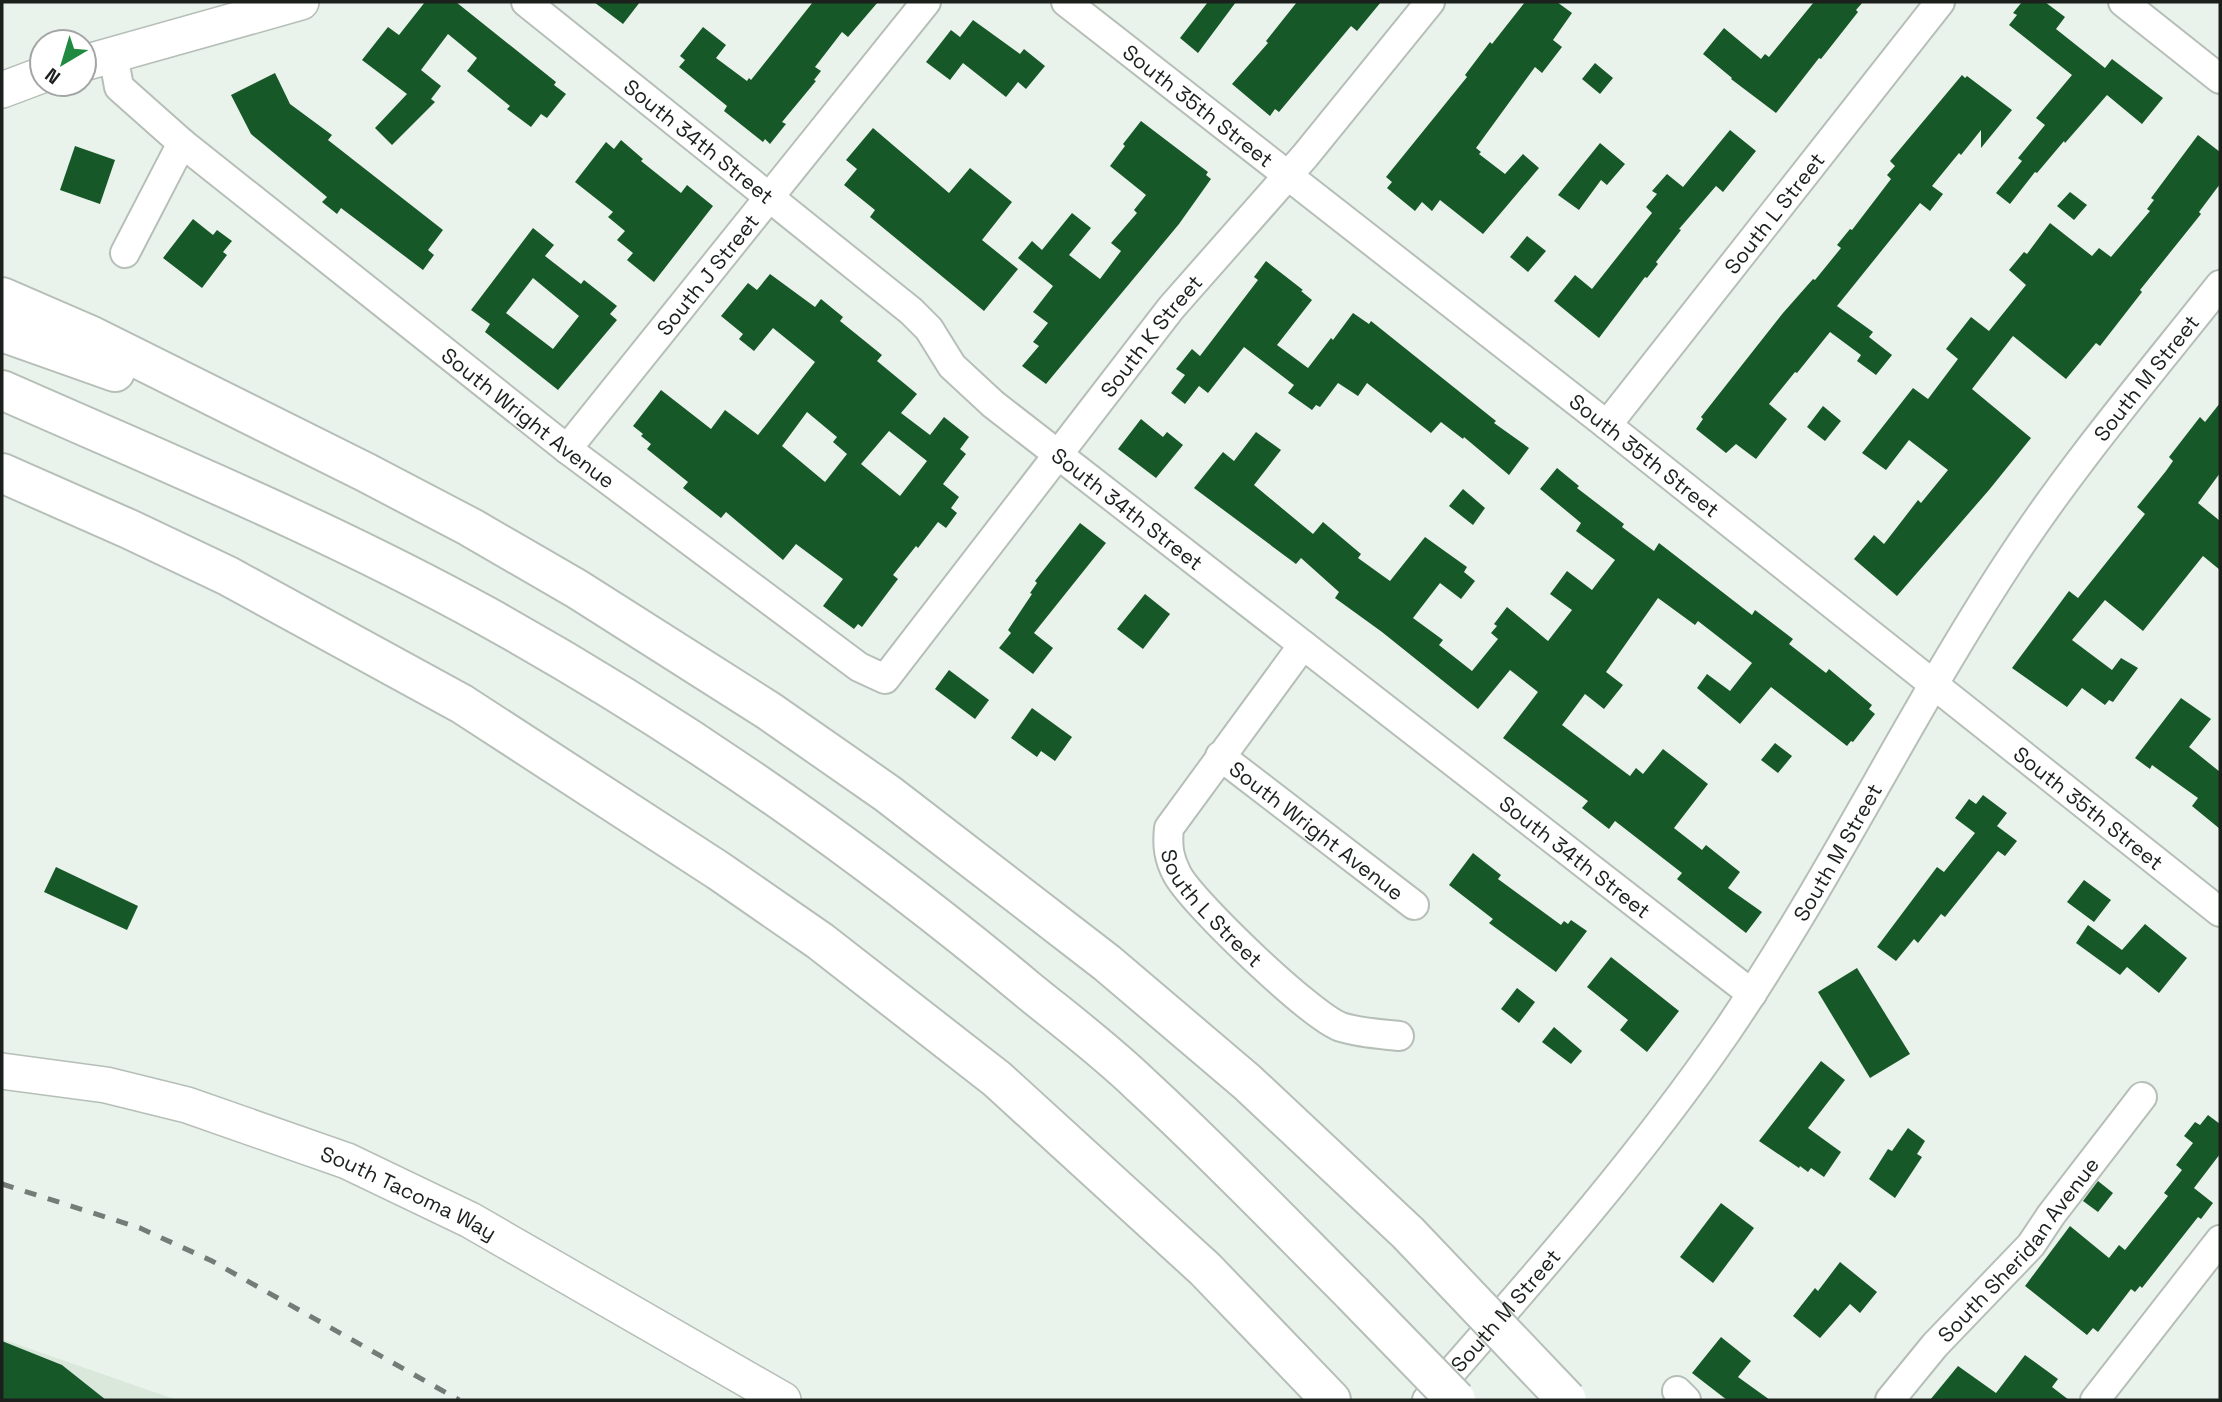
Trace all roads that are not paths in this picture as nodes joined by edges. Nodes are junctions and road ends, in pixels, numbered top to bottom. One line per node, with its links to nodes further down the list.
1 (301, 2): 8 (main road)
2 (526, 2): 14 (street, South 34th Street)
3 (926, 2): 14 (street, South J Street)
4 (1066, 2): 13 (street, South 35th Street)
5 (1430, 2): 13 (street, South K Street)
6 (1940, 2): 20 (street, South L Street)
7 (2123, 2): 9 (street)
8 (99, 58): 12 (street, South Wright Avenue)
9 (2220, 79)
10 (28, 80): 11 (main road)
11 (2, 90)
12 (182, 143): 15 (street); 22 (street, South Wright Avenue)
13 (1286, 176): 20 (street, South 35th Street); 23 (street, South K Street)
14 (769, 198): 22 (street, South J Street); 23 (street, South 34th Street)
15 (125, 253)
16 (2220, 285): 27 (street, South M Street)
17 (2, 297): 21 (highway)
18 (2, 332): 21 (highway)
19 (2, 390): 39 (highway, bridge)
20 (1607, 425): 27 (street, South 35th Street)
21 (285, 433): 40 (highway, bridge)
22 (566, 449): 26 (street, South Wright Avenue)
23 (1058, 455): 25 (street, South 34th Street); 26 (street, South K Street)
24 (2, 473): 37 (highway)
25 (1303, 645): 28 (street, South L Street); 31 (street, South 34th Street)
26 (885, 679)
27 (1935, 685): 30 (street, South 35th Street); 31 (street, South M Street)
28 (1220, 756): 29 (street, South Wright Avenue); 32 (street, South L Street)
29 (1414, 905)
30 (2220, 912)
31 (1752, 994): 38 (street, South M Street)
32 (1399, 1036)
33 (2, 1071): 36 (main road, South Tacoma Way)
34 (2142, 1097): 41 (street, South Sheridan Avenue)
35 (2220, 1240): 42 (street)
36 (783, 1400)
37 (1331, 1400)
38 (1427, 1400)
39 (1456, 1400)
40 (1567, 1400)
41 (1890, 1400)
42 (2095, 1400)

